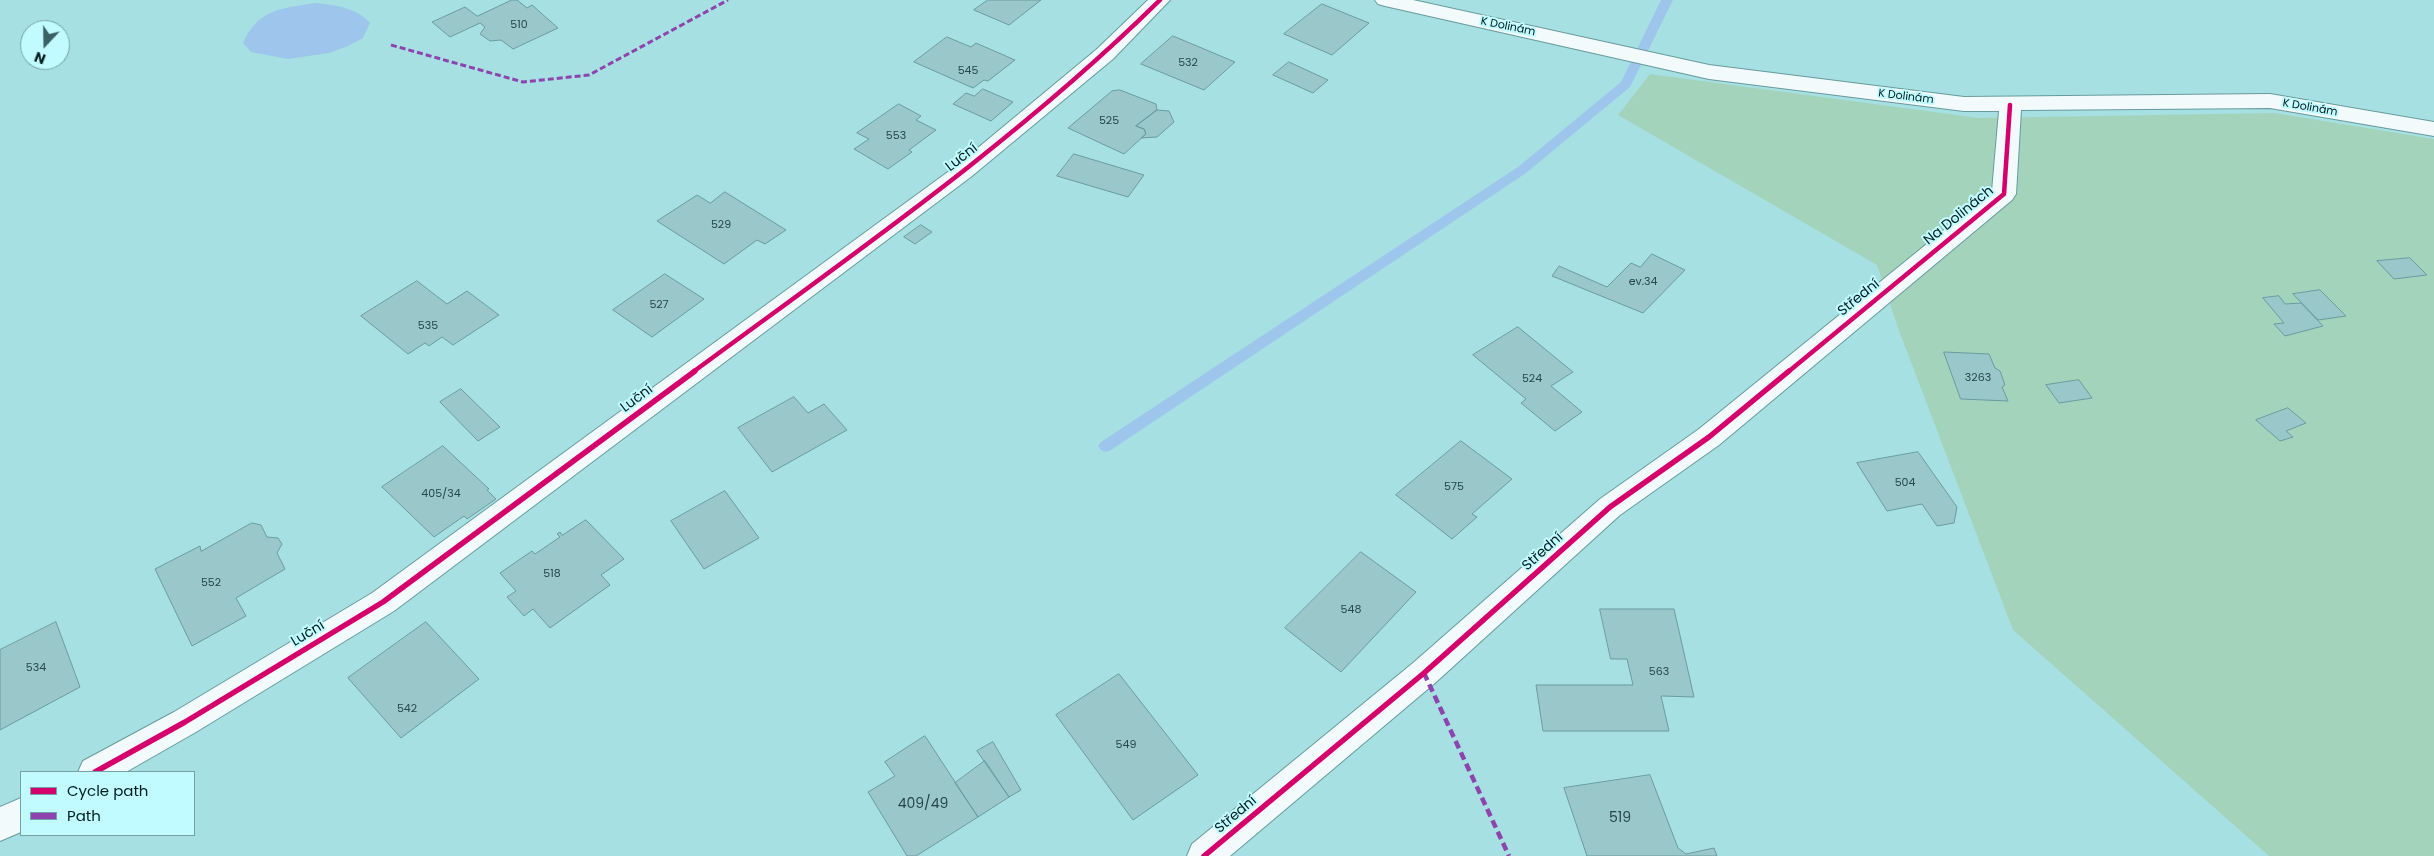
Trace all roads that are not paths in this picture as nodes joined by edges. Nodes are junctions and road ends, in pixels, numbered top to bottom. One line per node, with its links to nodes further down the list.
1 (1160, 0): 6 (street, Luční)
2 (1385, 0): 3 (street, K Dolinám)
3 (2010, 105): 4 (street, K Dolinám); 5 (street, Na Dolinách)
4 (2434, 129)
5 (1906, 275): 9 (street, Střední)
6 (97, 771)
7 (20, 815): 8 (street)
8 (0, 826)
9 (1204, 856)

